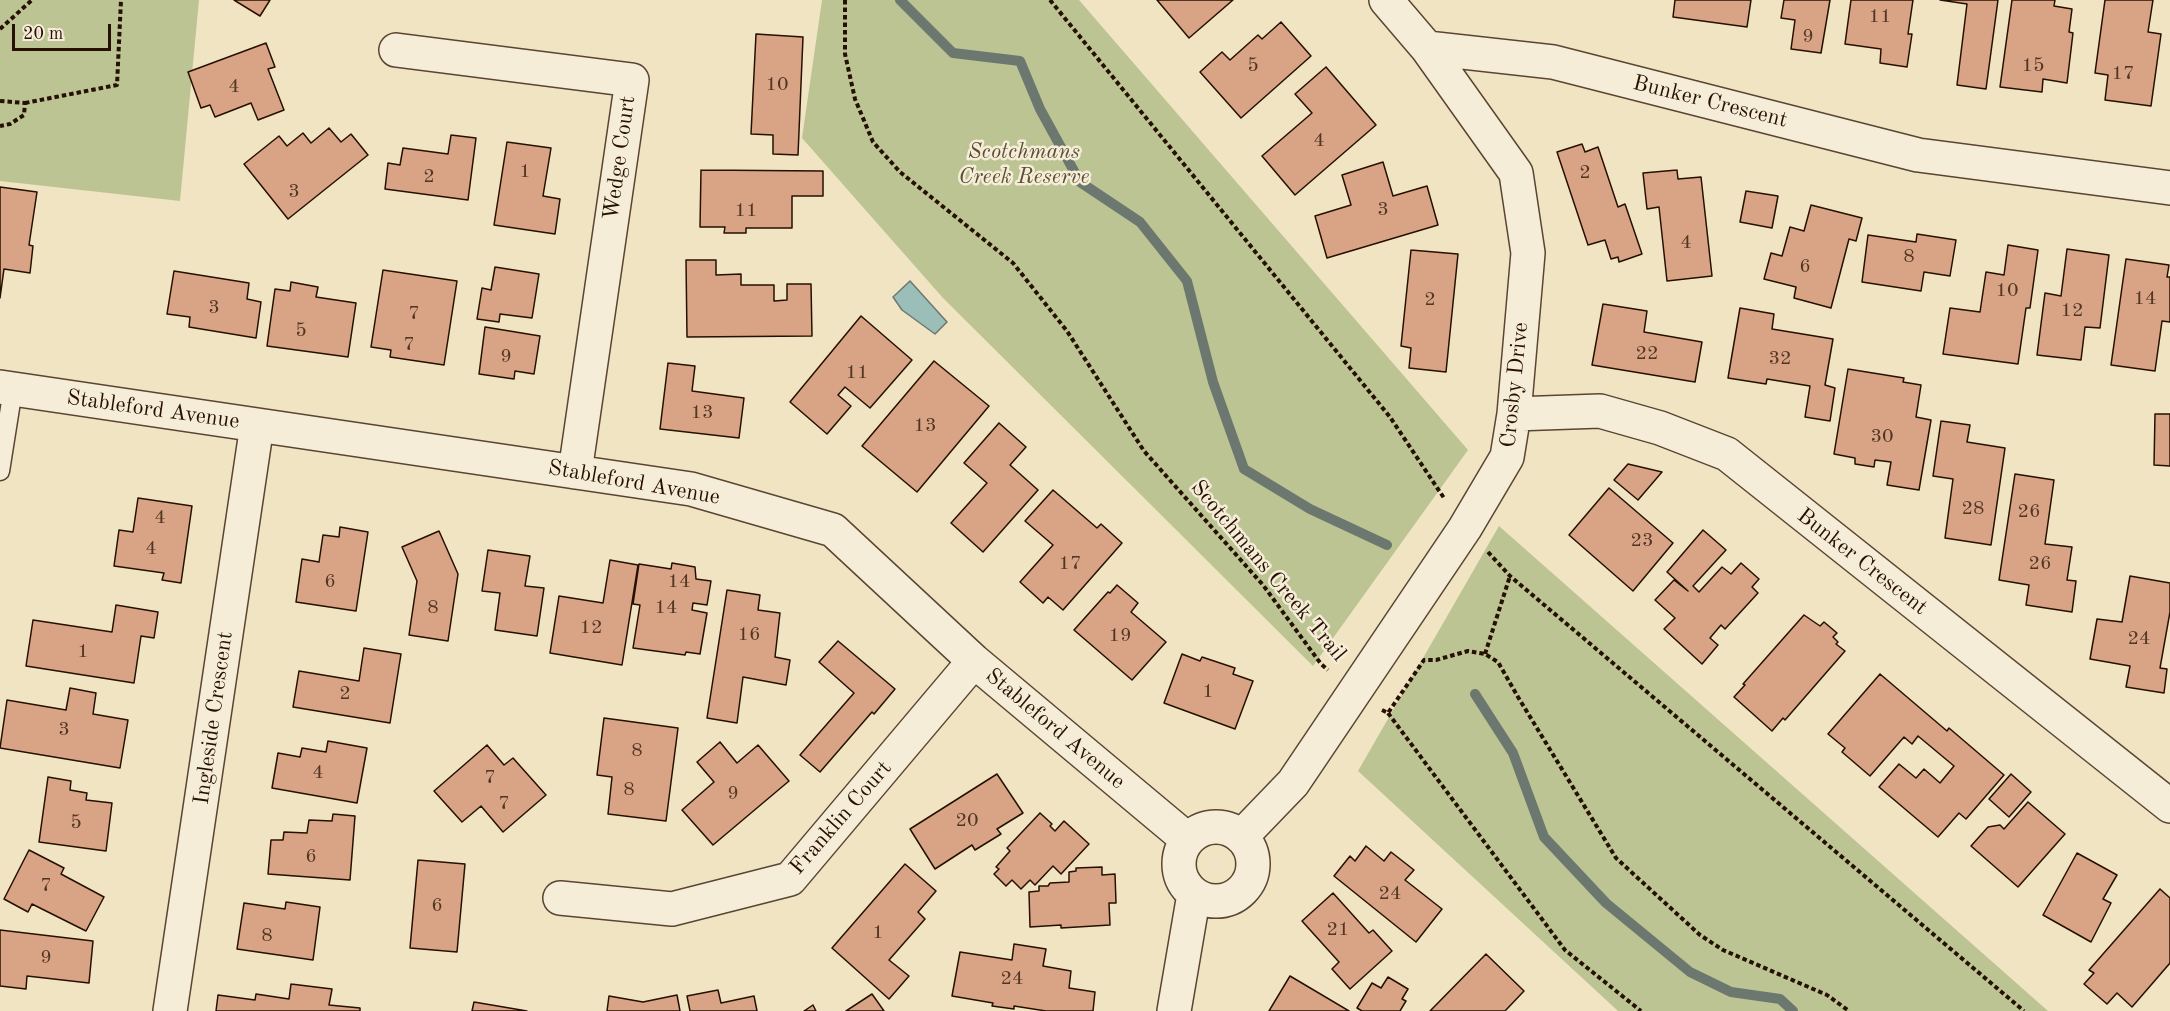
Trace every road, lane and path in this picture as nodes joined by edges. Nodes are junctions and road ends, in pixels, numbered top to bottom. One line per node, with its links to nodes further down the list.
1 (32, 0): 6 (path)
2 (121, 0): 10 (path)
3 (846, 0): 22 (path, Scotchmans Creek Trail)
4 (1050, 0): 18 (path)
5 (1386, 0): 7 (street, Crosby Drive)
6 (0, 29)
7 (1427, 48): 12 (street, Bunker Crescent); 14 (street, Crosby Drive)
8 (396, 50): 17 (street, Wedge Court)
9 (0, 101): 10 (path)
10 (25, 103): 11 (path)
11 (0, 126)
12 (2170, 188)
13 (7, 388): 15 (street, Stableford Avenue); 16 (lane)
14 (1514, 414): 18 (street, Crosby Drive); 24 (street, Bunker Crescent)
15 (257, 425): 17 (street, Stableford Avenue); 29 (street, Ingleside Crescent)
16 (0, 471)
17 (575, 472): 21 (street, Stableford Avenue)
18 (1465, 528): 19 (path); 22 (street, Crosby Drive)
19 (1510, 576): 20 (path); 33 (path)
20 (1485, 654): 23 (path); 32 (path)
21 (974, 661): 26 (street, Stableford Avenue); 28 (street, Franklin Court)
22 (1354, 693): 23 (path, Scotchmans Creek Trail); 25 (street, Crosby Drive)
23 (1388, 713): 31 (path)
24 (2170, 806)
25 (1241, 837): 26 (street); 27 (street)
26 (1188, 840): 27 (street)
27 (1194, 894): 30 (street)
28 (560, 898)
29 (170, 1011)
30 (1174, 1011)
31 (1641, 1011)
32 (1849, 1011)
33 (2024, 1011)

